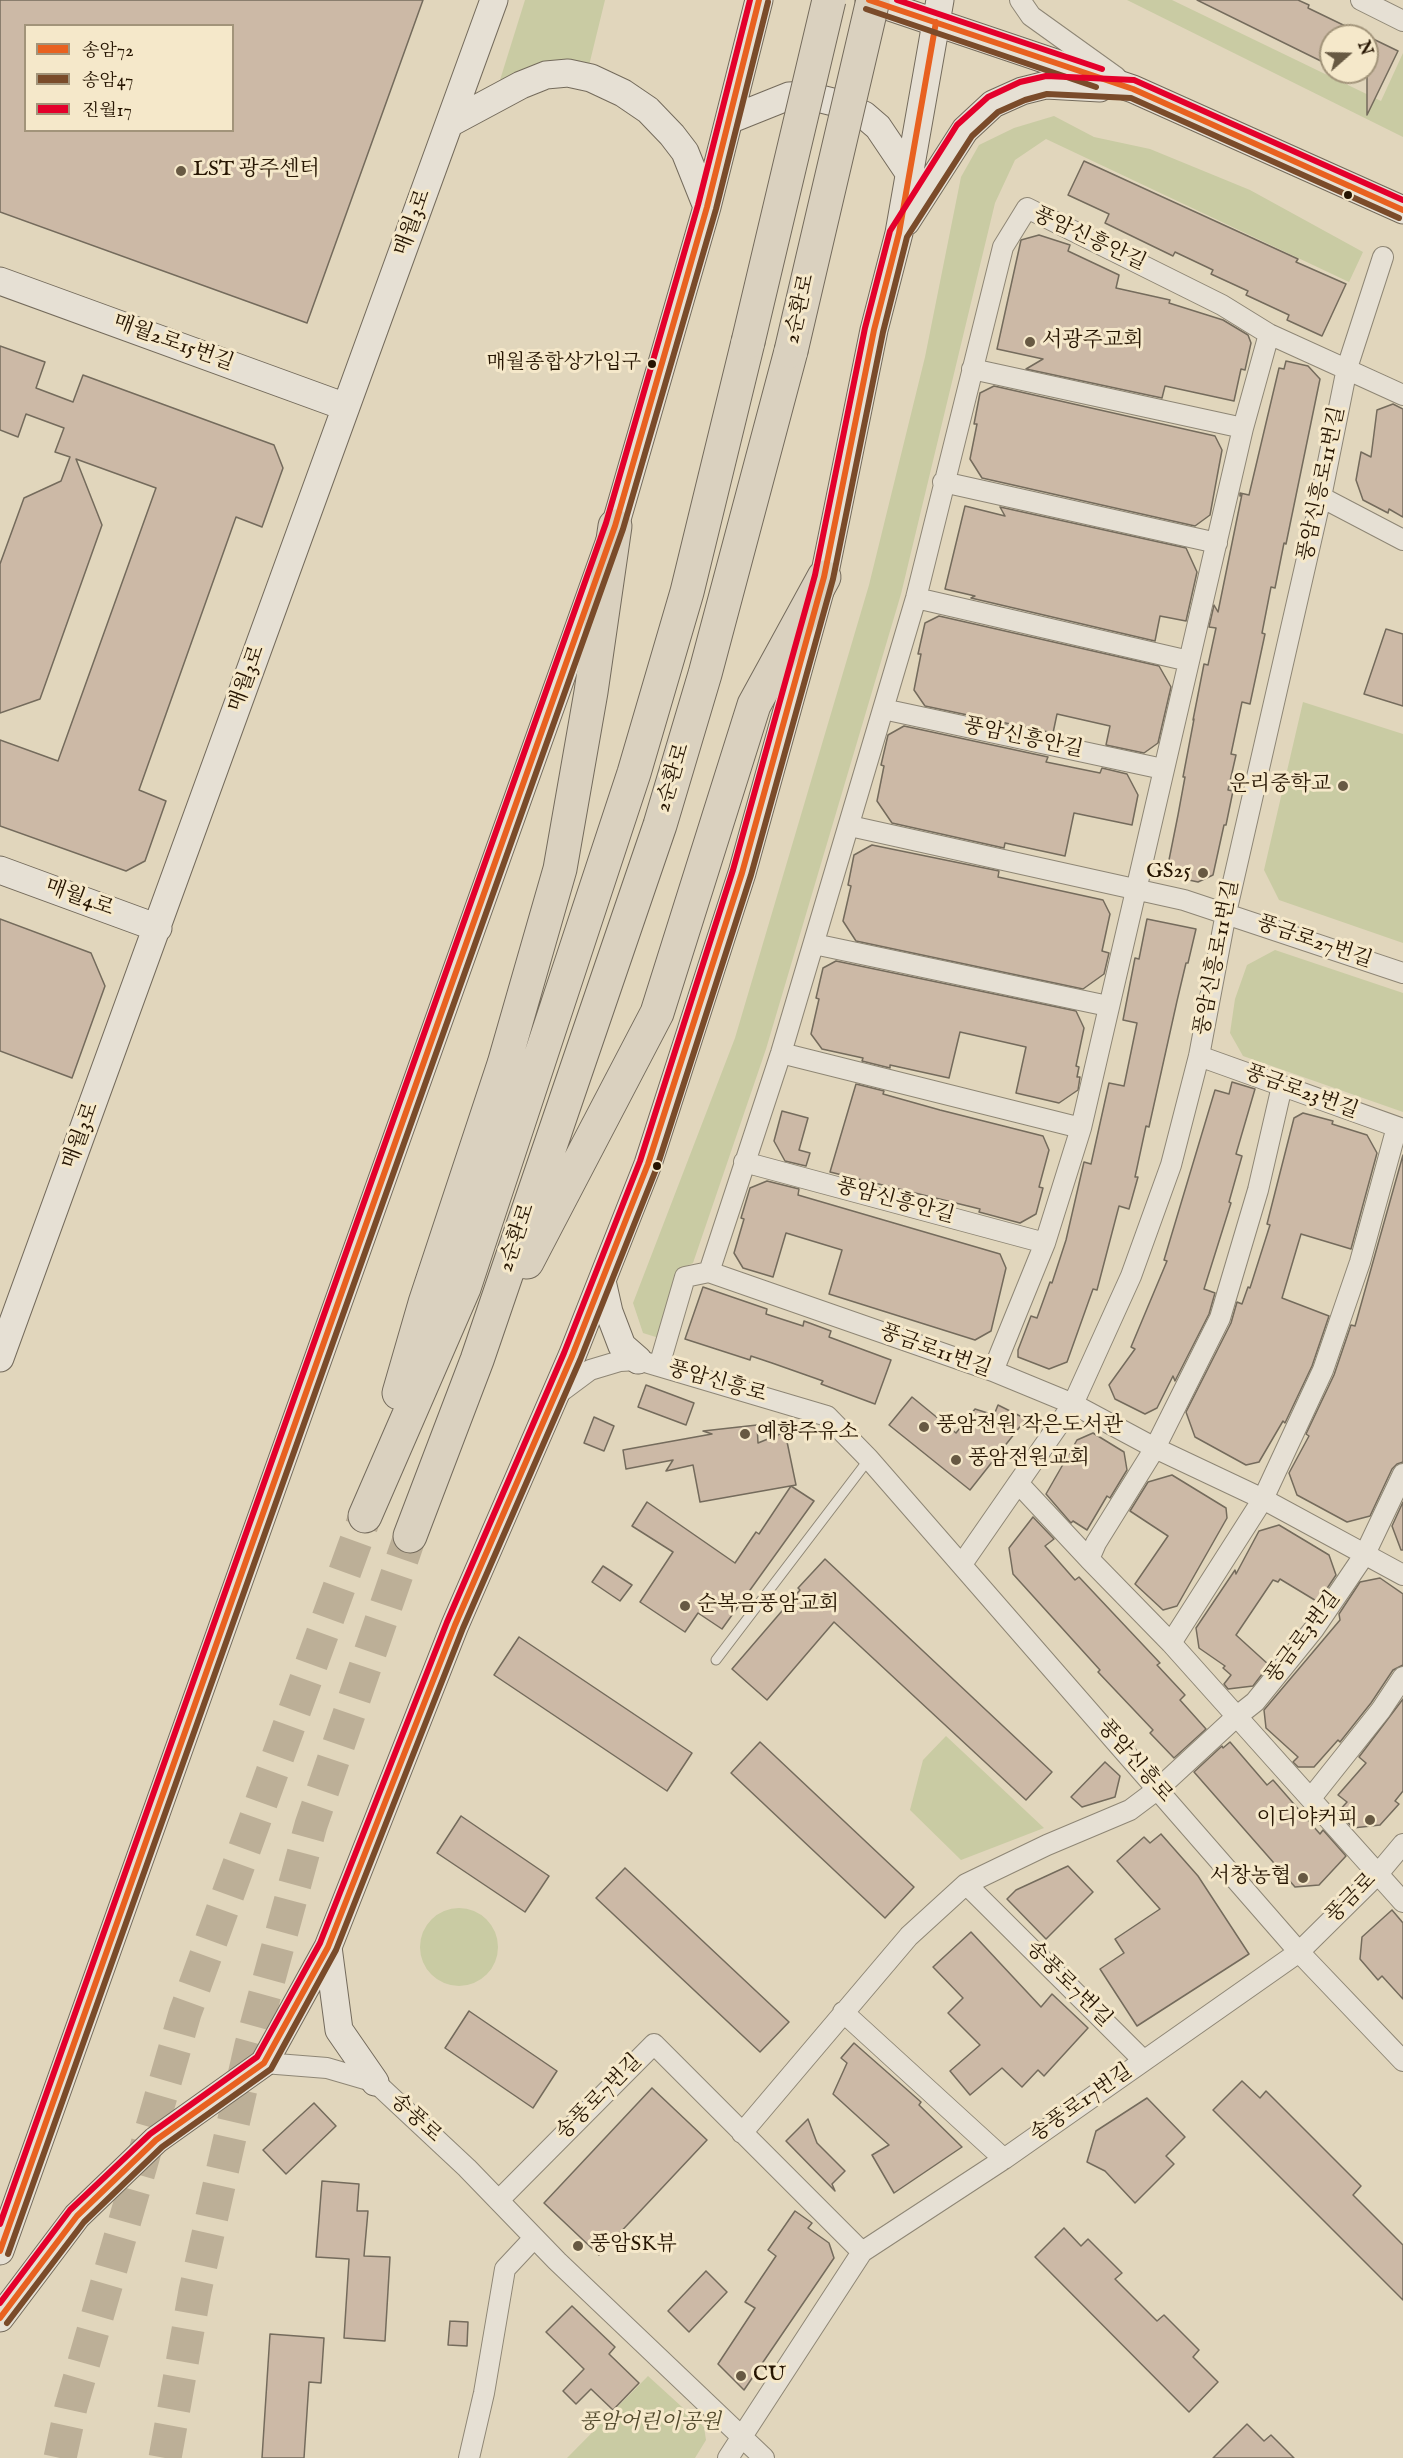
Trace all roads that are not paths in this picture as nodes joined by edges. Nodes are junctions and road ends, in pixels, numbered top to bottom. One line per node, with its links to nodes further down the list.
1 (494, 0): 11 (street, 매월3로)
2 (759, 0): 10 (street)
3 (829, 0): 26 (highway, 2순환로, bridge)
4 (871, 0): 7 (street); 52 (highway, 2순환로, bridge)
5 (1020, 0): 9 (street)
6 (1361, 0): 8 (street)
7 (938, 11): 9 (street); 12 (street)
8 (1403, 21)
9 (1133, 90): 14 (street); 15 (street)
10 (729, 120): 12 (street); 13 (street)
11 (452, 122): 13 (street); 22 (street, 매월3로)
12 (909, 173): 15 (street)
13 (707, 207): 26 (street)
14 (1403, 210)
15 (899, 233): 29 (street)
16 (1383, 257): 19 (street, 풍암신흥로11번길)
17 (0, 281): 22 (street, 매월2로15번길)
18 (1269, 334): 19 (street, 풍암신흥안길); 20 (street, 풍암신흥안길); 23 (street)
19 (1347, 368): 21 (street); 25 (street, 풍암신흥로11번길)
20 (972, 369): 23 (street); 24 (street, 풍암신흥안길)
21 (1403, 395)
22 (346, 407): 38 (street, 매월3로)
23 (1243, 428): 28 (street)
24 (944, 482): 28 (street); 30 (street, 풍암신흥안길)
25 (1321, 497): 27 (street); 37 (street, 풍암신흥로11번길)
26 (615, 526): 88 (street)
27 (1403, 540)
28 (1217, 543): 31 (street)
29 (824, 577): 50 (street); 52 (highway)
30 (916, 598): 31 (street); 32 (street, 풍암신흥안길)
31 (1189, 661): 33 (street)
32 (883, 709): 33 (street, 풍암신흥안길); 34 (street, 풍암신흥안길)
33 (1164, 769): 36 (street)
34 (850, 826): 36 (street); 39 (street, 풍암신흥안길)
35 (0, 870): 38 (street, 매월4로)
36 (1135, 889): 37 (street); 41 (street)
37 (1226, 913): 40 (street, 풍금로27번길); 43 (street, 풍암신흥로11번길)
38 (158, 928): 51 (street, 매월3로)
39 (814, 944): 41 (street); 42 (street, 풍암신흥안길)
40 (1403, 973)
41 (1108, 1006): 45 (street)
42 (781, 1053): 45 (street); 47 (street, 풍암신흥안길)
43 (1199, 1056): 44 (street, 풍금로23번길); 56 (street, 풍암신흥로11번길)
44 (1282, 1086): 46 (street, 풍금로23번길); 57 (street)
45 (1081, 1128): 48 (street)
46 (1400, 1128): 61 (street)
47 (744, 1162): 48 (street, 풍암신흥안길); 49 (street, 풍암신흥안길)
48 (1045, 1242): 54 (street)
49 (709, 1272): 53 (street); 54 (street, 풍금로11번길)
50 (602, 1281): 53 (street); 55 (street)
51 (0, 1358)
52 (477, 1360): 62 (highway, 2순환로)
53 (648, 1363): 55 (street, 풍암신흥로); 58 (street, 풍암신흥로)
54 (993, 1371): 56 (street, 풍금로11번길)
55 (555, 1396): 77 (street)
56 (1073, 1404): 57 (street, 풍금로11번길); 60 (street, 풍암신흥로11번길)
57 (1155, 1448): 61 (street, 풍금로11번길); 64 (street)
58 (869, 1459): 65 (street, 풍암신흥로); 68 (lane)
59 (1403, 1474): 63 (street)
60 (1018, 1483): 64 (street); 65 (street, 풍암신흥로11번길)
61 (1263, 1499): 63 (street, 풍금로11번길); 67 (street)
62 (410, 1536)
63 (1365, 1554): 66 (street, 풍금로11번길); 70 (street, 풍금로3번길)
64 (1089, 1559): 67 (street)
65 (962, 1564): 71 (street, 풍암신흥로)
66 (1403, 1575)
67 (1171, 1643): 70 (street)
68 (716, 1660)
69 (1403, 1677): 72 (street)
70 (1236, 1717): 71 (street, 풍금로3번길); 72 (street)
71 (1158, 1789): 75 (street); 78 (street, 풍암신흥로)
72 (1311, 1798): 74 (street)
73 (1403, 1844): 74 (street, 풍금로)
74 (1377, 1875): 76 (street); 78 (street, 풍금로)
75 (966, 1884): 79 (street); 80 (street, 송풍로7번길)
76 (1403, 1902)
77 (328, 1947): 82 (street); 83 (street)
78 (1299, 1952): 80 (street, 송풍로17번길); 81 (street, 풍암신흥로)
79 (843, 2012): 84 (street); 85 (street)
80 (1143, 2060): 85 (street, 송풍로17번길)
81 (1403, 2061)
82 (264, 2064): 83 (street, 송풍로); 90 (street)
83 (375, 2082): 86 (street, 송풍로)
84 (742, 2133): 86 (street, 송풍로7번길); 89 (street)
85 (1004, 2159): 89 (street, 송풍로17번길)
86 (499, 2200): 87 (street, 송풍로)
87 (534, 2238): 91 (street, 송풍로); 92 (street)
88 (0, 2251)
89 (862, 2252): 91 (street, 송풍로17번길)
90 (0, 2318)
91 (742, 2437): 93 (street, 송풍로17번길); 94 (street, 송풍로)
92 (469, 2458)
93 (728, 2458)
94 (765, 2458)

